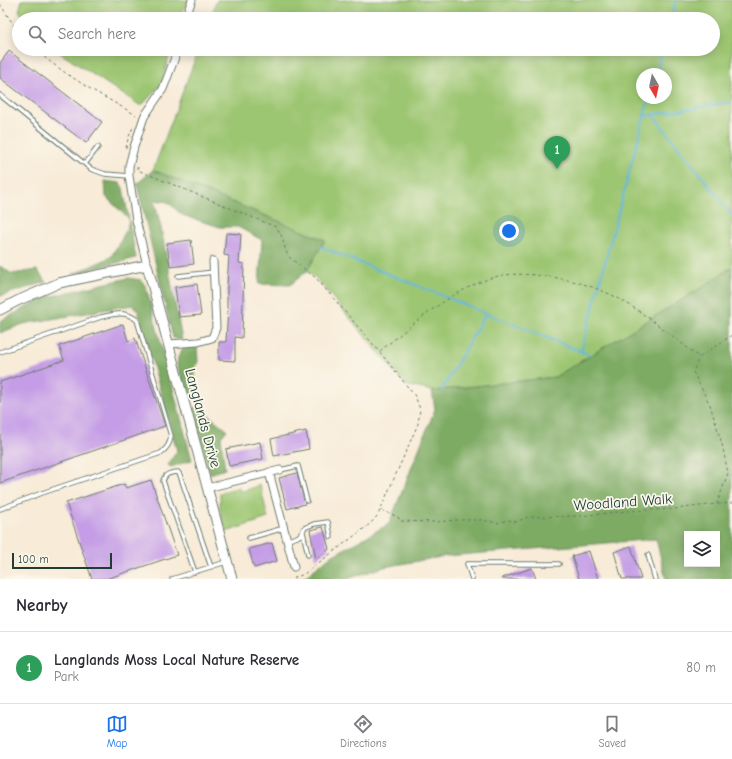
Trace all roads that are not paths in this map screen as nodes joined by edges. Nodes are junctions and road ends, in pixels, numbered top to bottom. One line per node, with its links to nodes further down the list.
1 (192, 0): 2 (street)
2 (188, 12)
3 (175, 56): 7 (street)
4 (0, 95): 6 (lane)
5 (98, 147): 6 (lane)
6 (85, 164): 7 (lane)
7 (129, 176): 9 (street)
8 (213, 261): 10 (street)
9 (147, 265): 12 (street); 13 (street, Langlands Drive)
10 (214, 272): 11 (lane); 13 (street)
11 (178, 276)
12 (0, 310)
13 (169, 344): 17 (street, Langlands Drive)
14 (0, 352): 19 (lane)
15 (280, 470): 16 (street); 18 (lane)
16 (269, 472): 17 (street); 20 (street)
17 (208, 488): 27 (street, Langlands Drive)
18 (307, 501)
19 (0, 509)
20 (284, 528): 23 (lane); 24 (street)
21 (303, 532): 22 (lane); 24 (lane); 25 (lane)
22 (331, 537)
23 (249, 538)
24 (287, 540): 30 (street)
25 (308, 555)
26 (648, 555): 35 (lane)
27 (227, 561): 29 (lane); 33 (street, Langlands Drive)
28 (560, 564): 34 (lane)
29 (211, 566): 31 (lane); 31 (lane)
30 (294, 567)
31 (195, 572): 32 (lane)
32 (172, 579)
33 (232, 579)
34 (472, 579)
35 (655, 579)

